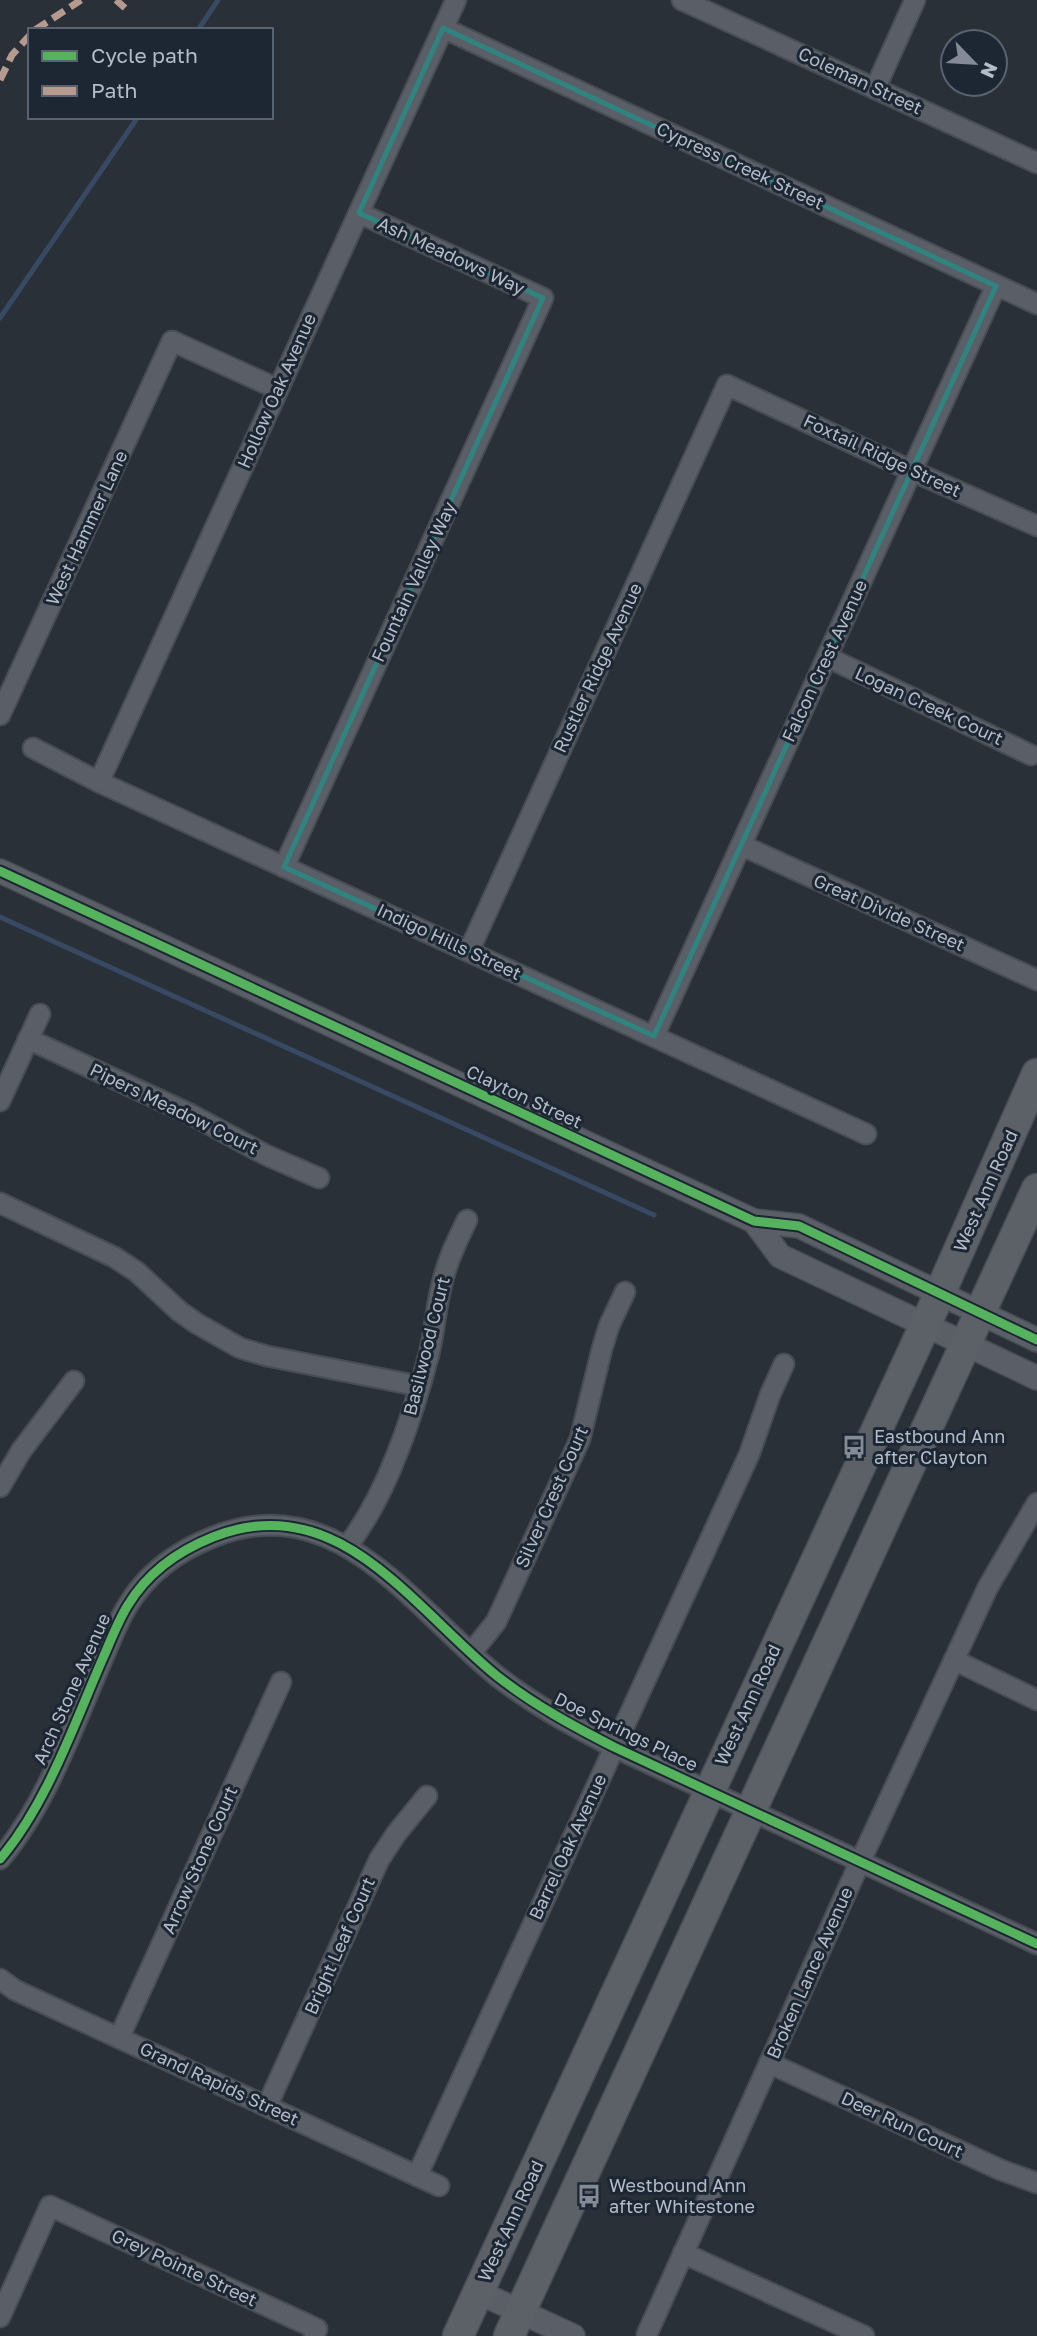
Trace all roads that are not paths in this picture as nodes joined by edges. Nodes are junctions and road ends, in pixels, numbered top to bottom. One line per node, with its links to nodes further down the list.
1 (456, 0): 4 (street, Hollow Oak Avenue)
2 (915, 0): 5 (street)
3 (688, 1): 5 (street, Coleman Street)
4 (443, 28): 7 (street, Hollow Oak Avenue); 8 (street, Cypress Creek Street)
5 (875, 89): 6 (street, Coleman Street)
6 (1037, 163)
7 (359, 213): 9 (street, Ash Meadows Way); 12 (street, Hollow Oak Avenue)
8 (996, 286): 10 (street, Cypress Creek Street); 13 (street, Falcon Crest Avenue)
9 (543, 298): 21 (street, Fountain Valley Way)
10 (1037, 304)
11 (727, 385): 13 (street, Foxtail Ridge Street); 23 (street, Rustler Ridge Avenue)
12 (278, 389): 16 (street, West Hammer Lane); 19 (street, Hollow Oak Avenue)
13 (912, 471): 14 (street, Foxtail Ridge Street); 15 (street, Falcon Crest Avenue)
14 (1037, 526)
15 (827, 657): 18 (street, Logan Creek Court); 20 (street, Falcon Crest Avenue)
16 (0, 715)
17 (33, 748): 19 (street, Indigo Hills Street)
18 (1031, 755)
19 (99, 782): 21 (street, Indigo Hills Street)
20 (741, 845): 24 (street, Great Divide Street); 26 (street, Falcon Crest Avenue)
21 (284, 867): 23 (street, Indigo Hills Street)
22 (0, 872): 35 (street, Clayton Street)
23 (469, 951): 26 (street, Indigo Hills Street)
24 (1037, 980)
25 (40, 1014): 27 (street)
26 (654, 1036): 30 (street, Indigo Hills Street)
27 (28, 1040): 29 (street); 31 (street, Pipers Meadow Court)
28 (1037, 1074): 37 (main road, West Ann Road)
29 (0, 1101)
30 (866, 1134)
31 (319, 1178)
32 (1037, 1189): 38 (main road)
33 (0, 1203): 45 (street)
34 (467, 1220): 45 (street, Basilwood Court)
35 (754, 1221): 37 (street, Clayton Street); 39 (street, Clayton Street)
36 (625, 1292): 50 (street, Silver Crest Court)
37 (940, 1293): 38 (street, Clayton Street); 39 (main road, West Ann Road)
38 (981, 1314): 40 (street, Clayton Street); 41 (main road)
39 (925, 1324): 41 (street, Clayton Street); 55 (main road, West Ann Road)
40 (1037, 1339)
41 (966, 1346): 43 (street, Clayton Street); 57 (main road)
42 (784, 1364): 54 (street, Barrel Oak Avenue)
43 (1037, 1378)
44 (74, 1381): 46 (street)
45 (419, 1386): 49 (street, Basilwood Court)
46 (0, 1487)
47 (1037, 1503): 51 (street, Broken Lance Avenue)
48 (229, 1530): 49 (street, Doe Springs Place); 58 (street, Arch Stone Avenue)
49 (348, 1545): 50 (street, Doe Springs Place)
50 (471, 1653): 54 (street, Doe Springs Place)
51 (954, 1660): 53 (street); 59 (street, Broken Lance Avenue)
52 (281, 1682): 62 (street, Arrow Stone Court)
53 (1037, 1700)
54 (614, 1747): 55 (street, Doe Springs Place); 65 (street, Barrel Oak Avenue)
55 (709, 1790): 57 (street, Doe Springs Place); 69 (main road, West Ann Road)
56 (428, 1796): 64 (street, Bright Leaf Court)
57 (752, 1811): 59 (street, Doe Springs Place); 71 (main road)
58 (0, 1859)
59 (860, 1862): 60 (street, Doe Springs Place); 63 (street, Broken Lance Avenue)
60 (1037, 1944)
61 (0, 1979): 62 (street, Grand Rapids Street)
62 (120, 2038): 64 (street, Grand Rapids Street)
63 (769, 2063): 66 (street, Deer Run Court); 68 (street, Broken Lance Avenue)
64 (267, 2106): 65 (street, Grand Rapids Street)
65 (417, 2176): 67 (street, Grand Rapids Street)
66 (1037, 2183)
67 (439, 2186)
68 (683, 2253): 73 (street, Broken Lance Avenue); 76 (street)
69 (478, 2292): 71 (street); 74 (main road, West Ann Road)
70 (0, 2317): 72 (street, Grey Pointe Street)
71 (515, 2324): 75 (street)
72 (315, 2332)
73 (647, 2334)
74 (458, 2336)
75 (573, 2336)
76 (864, 2336)

